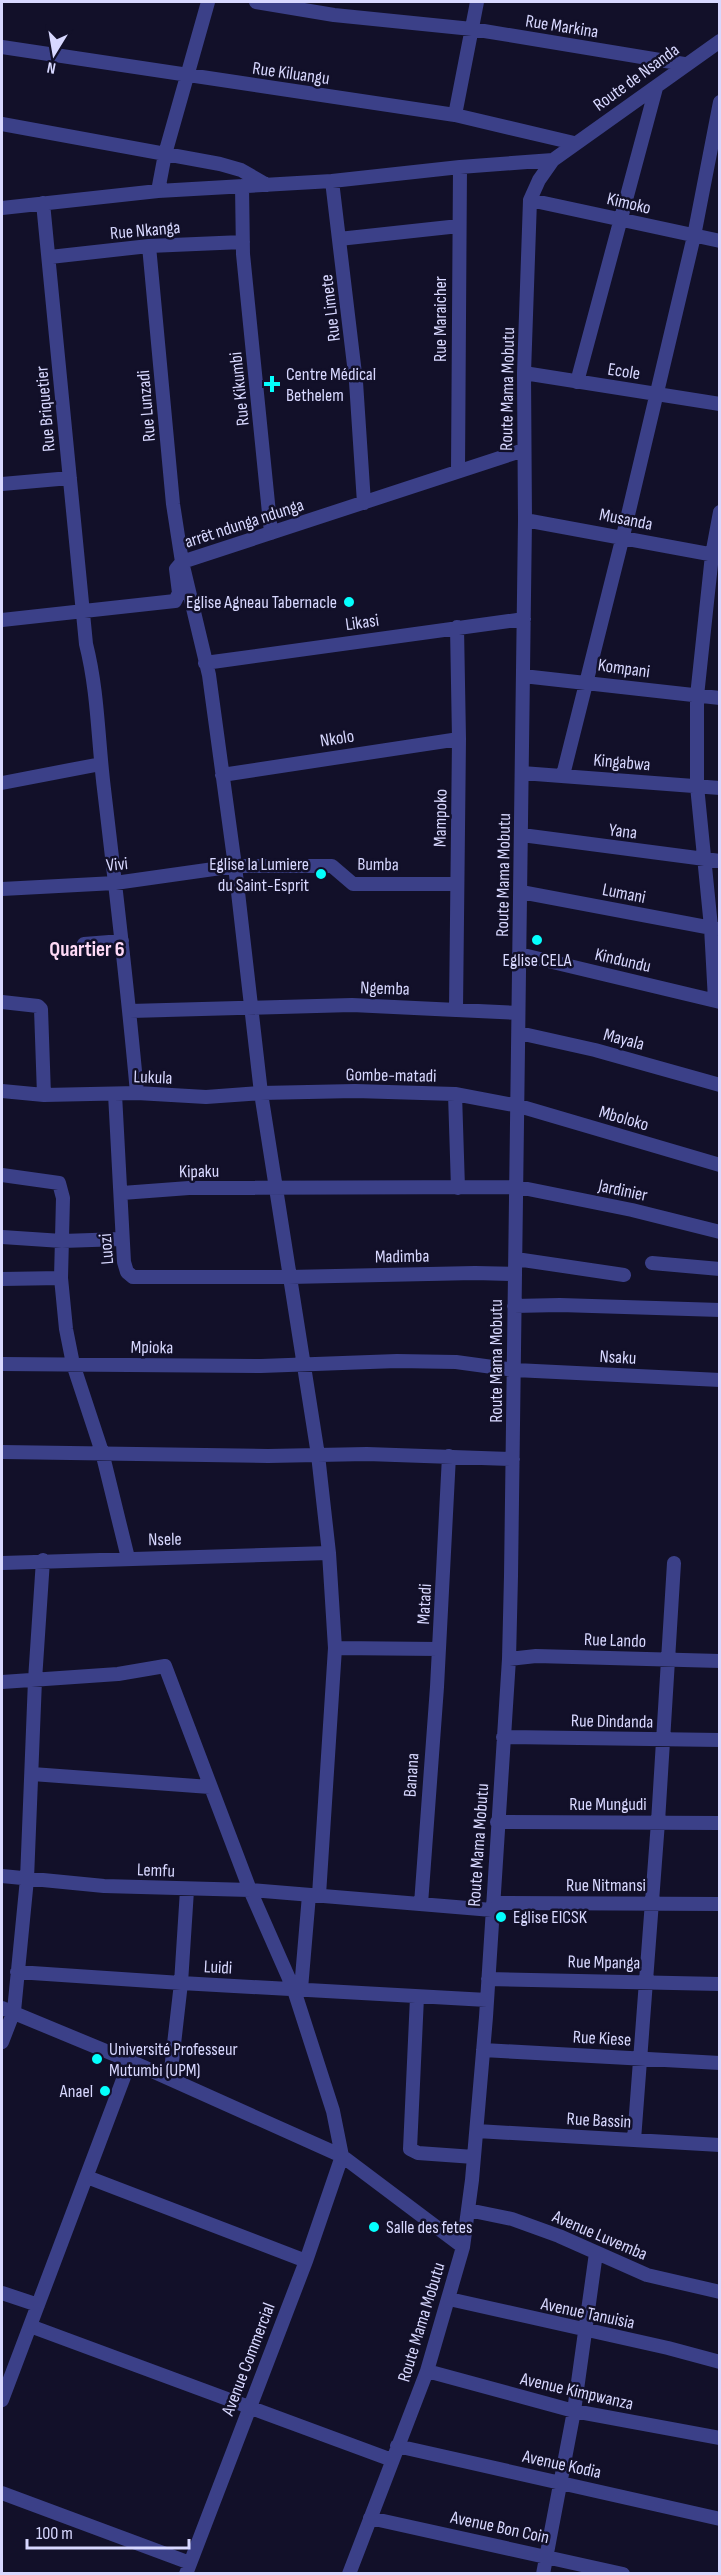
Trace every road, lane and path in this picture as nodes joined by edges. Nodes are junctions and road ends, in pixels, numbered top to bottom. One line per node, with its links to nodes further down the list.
1 (208, 2): 8 (street)
2 (256, 2): 4 (street, Rue Markina)
3 (477, 2): 4 (street)
4 (472, 29): 7 (street, Rue Markina); 11 (street)
5 (720, 40): 7 (street, Route de Nsanda)
6 (2, 47): 8 (street, Rue Kiluangu)
7 (684, 64): 9 (street, Route de Nsanda)
8 (187, 76): 11 (street, Rue Kiluangu); 14 (street)
9 (656, 88): 13 (street, Route de Nsanda); 24 (street)
10 (720, 102): 26 (street)
11 (455, 115): 13 (street, Rue Kiluangu)
12 (2, 124): 14 (street)
13 (574, 143): 15 (street, Route Mama Mobutu)
14 (165, 154): 18 (street); 20 (street)
15 (553, 160): 16 (street); 21 (street, Route Mama Mobutu)
16 (460, 167): 17 (street); 25 (street, Rue Maraicher)
17 (332, 181): 18 (street); 27 (street, Rue Limete)
18 (267, 185): 19 (street)
19 (242, 186): 20 (street); 29 (street, Rue Kikumbi)
20 (158, 191): 22 (street)
21 (530, 200): 24 (street, Kimoko); 32 (street, Route Mama Mobutu)
22 (43, 203): 23 (street); 31 (street, Rue Briquetier)
23 (2, 208)
24 (621, 220): 26 (street, Kimoko); 33 (street)
25 (459, 226): 27 (street); 37 (street, Rue Maraicher)
26 (694, 236): 28 (street, Kimoko); 34 (street)
27 (339, 239): 40 (street, Rue Limete)
28 (720, 241)
29 (243, 242): 30 (street, Rue Nkanga); 43 (street, Rue Kikumbi)
30 (149, 246): 31 (street, Rue Nkanga); 46 (street, Rue Lunzadi)
31 (50, 257): 38 (street, Rue Briquetier)
32 (524, 373): 33 (street, Ecole); 36 (street, Route Mama Mobutu)
33 (577, 382): 34 (street, Ecole)
34 (655, 394): 35 (street, Ecole); 44 (street)
35 (720, 404)
36 (524, 450): 37 (street, arrêt ndunga ndunga); 42 (street, Route Mama Mobutu)
37 (458, 471): 40 (street, arrêt ndunga ndunga)
38 (70, 478): 39 (street); 47 (street, Rue Briquetier)
39 (2, 484)
40 (364, 503): 43 (street, arrêt ndunga ndunga)
41 (720, 512): 45 (street)
42 (525, 520): 44 (street, Musanda); 48 (street, Route Mama Mobutu)
43 (271, 533): 46 (street, arrêt ndunga ndunga)
44 (623, 536): 45 (street, Musanda); 53 (street)
45 (716, 555): 54 (street)
46 (182, 562): 47 (street, arrêt ndunga ndunga); 51 (street)
47 (83, 611): 49 (street, arrêt ndunga ndunga); 57 (street, Rue Briquetier)
48 (524, 619): 50 (street, Likasi); 52 (street, Route Mama Mobutu)
49 (2, 620)
50 (457, 627): 51 (street, Likasi); 56 (street, Mampoko)
51 (205, 663): 59 (street)
52 (523, 676): 53 (street, Kompani); 58 (street, Route Mama Mobutu)
53 (586, 682): 54 (street, Kompani); 60 (street)
54 (697, 696): 55 (street, Kompani); 62 (street)
55 (720, 698)
56 (459, 739): 59 (street, Nkolo); 69 (street, Mampoko)
57 (101, 764): 61 (street); 68 (street, Rue Briquetier)
58 (522, 773): 60 (street, Kingabwa); 64 (street, Route Mama Mobutu)
59 (222, 775): 67 (street)
60 (563, 775): 62 (street, Kingabwa)
61 (2, 783)
62 (697, 786): 63 (street, Kingabwa); 65 (street)
63 (720, 788)
64 (522, 835): 65 (street, Yana); 71 (street, Route Mama Mobutu)
65 (704, 859): 66 (street, Yana); 72 (street)
66 (720, 861)
67 (235, 866): 68 (street, Vivi); 69 (street, Bumba); 78 (street)
68 (115, 883): 70 (street, Vivi); 73 (street, Rue Briquetier)
69 (457, 884): 79 (street, Mampoko)
70 (2, 889)
71 (521, 892): 72 (street, Lumani); 75 (street, Route Mama Mobutu)
72 (715, 928): 76 (street)
73 (122, 941): 74 (street); 80 (street, Rue Briquetier)
74 (84, 944)
75 (519, 954): 76 (street, Kindundu); 81 (street, Route Mama Mobutu)
76 (717, 1001)
77 (2, 1002): 89 (street)
78 (250, 1007): 79 (street, Ngemba); 80 (street); 86 (street)
79 (456, 1009): 81 (street, Ngemba)
80 (130, 1011): 85 (street, Rue Briquetier)
81 (518, 1013): 82 (street, Route Mama Mobutu)
82 (519, 1033): 83 (street, Mayala); 90 (street, Route Mama Mobutu)
83 (720, 1084)
84 (2, 1091): 89 (street, Lukula)
85 (137, 1093): 86 (street, Lukula); 87 (street, Lukula)
86 (261, 1093): 88 (street, Gombe-matadi); 94 (street)
87 (115, 1094): 89 (street, Lukula); 96 (street, Luozi)
88 (455, 1094): 90 (street, Gombe-matadi); 95 (street)
89 (44, 1095)
90 (519, 1106): 91 (street, Mboloko); 93 (street, Route Mama Mobutu)
91 (720, 1165)
92 (2, 1175): 100 (street)
93 (518, 1187): 95 (street); 97 (street, Jardinier); 101 (street, Route Mama Mobutu)
94 (277, 1188): 95 (street); 96 (street, Kipaku); 106 (street)
95 (458, 1188)
96 (122, 1193): 99 (street, Luozi)
97 (720, 1232)
98 (2, 1237): 100 (street)
99 (123, 1239): 100 (street); 106 (street, Luozi)
100 (62, 1241): 107 (street)
101 (516, 1259): 104 (street, Route Mama Mobutu); 105 (street)
102 (652, 1263): 103 (street)
103 (720, 1269)
104 (515, 1274): 106 (street, Madimba); 109 (street, Route Mama Mobutu)
105 (624, 1275)
106 (289, 1277): 113 (street)
107 (61, 1278): 108 (street); 112 (street)
108 (2, 1279)
109 (514, 1306): 110 (street); 114 (street, Route Mama Mobutu)
110 (720, 1310)
111 (2, 1364): 112 (street, Mpioka)
112 (73, 1364): 113 (street, Mpioka); 117 (street)
113 (302, 1364): 114 (street); 118 (street)
114 (515, 1370): 115 (street, Nsaku); 120 (street, Route Mama Mobutu)
115 (720, 1380)
116 (2, 1452): 117 (street)
117 (102, 1452): 118 (street); 122 (street)
118 (318, 1455): 119 (street); 121 (street)
119 (449, 1456): 120 (street); 127 (street, Matadi)
120 (513, 1459): 128 (street, Route Mama Mobutu)
121 (329, 1552): 122 (street, Nsele); 126 (street)
122 (128, 1558): 123 (street, Nsele)
123 (43, 1560): 124 (street, Nsele); 131 (street)
124 (2, 1563)
125 (674, 1563): 129 (street)
126 (335, 1648): 127 (street, Matadi); 145 (street)
127 (439, 1649): 147 (street, Banana)
128 (509, 1659): 129 (street, Rue Lando); 133 (street, Route Mama Mobutu)
129 (667, 1660): 130 (street, Rue Lando); 134 (street)
130 (720, 1661)
131 (35, 1680): 132 (street); 136 (street); 137 (street)
132 (2, 1682)
133 (503, 1737): 134 (street, Rue Dindanda); 138 (street, Route Mama Mobutu)
134 (663, 1740): 135 (street, Rue Dindanda); 139 (street)
135 (720, 1740)
136 (32, 1774): 137 (street); 142 (street)
137 (210, 1787): 144 (street)
138 (497, 1822): 139 (street, Rue Mungudi); 149 (street, Route Mama Mobutu)
139 (658, 1822): 140 (street, Rue Mungudi); 146 (street)
140 (720, 1823)
141 (2, 1876): 142 (street, Lemfu)
142 (27, 1879): 143 (street, Lemfu); 150 (street)
143 (187, 1890): 144 (street, Lemfu); 153 (street)
144 (250, 1890): 145 (street, Lemfu); 155 (street)
145 (314, 1895): 147 (street); 155 (street)
146 (650, 1903): 148 (street, Rue Nitmansi); 149 (street, Rue Nitmansi); 152 (street)
147 (421, 1904): 149 (street)
148 (720, 1904)
149 (492, 1907): 151 (street, Route Mama Mobutu)
150 (17, 1972): 153 (street, Luidi); 158 (street)
151 (488, 1979): 152 (street, Rue Mpanga); 157 (street, Route Mama Mobutu)
152 (645, 1981): 154 (street, Rue Mpanga); 161 (street)
153 (181, 1983): 155 (street, Luidi); 164 (street)
154 (720, 1984)
155 (297, 1989): 156 (street, Luidi); 168 (street)
156 (417, 1997): 157 (street, Luidi); 169 (street)
157 (487, 2000): 160 (street, Route Mama Mobutu)
158 (6, 2011): 159 (street); 162 (street)
159 (2, 2042)
160 (483, 2050): 161 (street, Rue Kiese); 165 (street, Route Mama Mobutu)
161 (640, 2058): 163 (street, Rue Kiese); 166 (street)
162 (130, 2061): 164 (street); 170 (street)
163 (720, 2063)
164 (170, 2079): 168 (street)
165 (477, 2131): 166 (street, Rue Bassin); 169 (street, Route Mama Mobutu)
166 (634, 2140): 167 (street, Rue Bassin)
167 (720, 2145)
168 (342, 2156): 172 (street); 174 (street, Avenue Commercial)
169 (474, 2157): 171 (street, Route Mama Mobutu)
170 (87, 2177): 174 (street); 178 (street)
171 (468, 2210): 172 (street, Route Mama Mobutu); 173 (street, Avenue Luvemba)
172 (463, 2247): 177 (street, Route Mama Mobutu)
173 (596, 2253): 175 (street, Avenue Luvemba); 180 (street)
174 (306, 2261): 184 (street, Avenue Commercial)
175 (720, 2292)
176 (2, 2293): 178 (street)
177 (449, 2299): 180 (street, Avenue Tanuisia); 182 (street, Route Mama Mobutu)
178 (38, 2306): 179 (street)
179 (30, 2326): 183 (street); 184 (street, Avenue Kodia)
180 (584, 2330): 181 (street, Avenue Tanuisia); 185 (street)
181 (720, 2362)
182 (427, 2371): 185 (street, Avenue Kimpwanza); 187 (street, Route Mama Mobutu)
183 (2, 2400)
184 (248, 2407): 187 (street, Avenue Kodia); 193 (street, Avenue Commercial)
185 (574, 2411): 186 (street, Avenue Kimpwanza); 188 (street)
186 (720, 2438)
187 (394, 2453): 188 (street, Avenue Kodia); 190 (street, Route Mama Mobutu)
188 (560, 2482): 191 (street, Avenue Kodia); 192 (street)
189 (2, 2493): 193 (street)
190 (370, 2518): 192 (street, Avenue Bon Coin); 194 (street, Route Mama Mobutu)
191 (720, 2518)
192 (546, 2555): 195 (street); 196 (street, Avenue Bon Coin)
193 (188, 2568)
194 (349, 2574)
195 (543, 2574)
196 (623, 2574)

